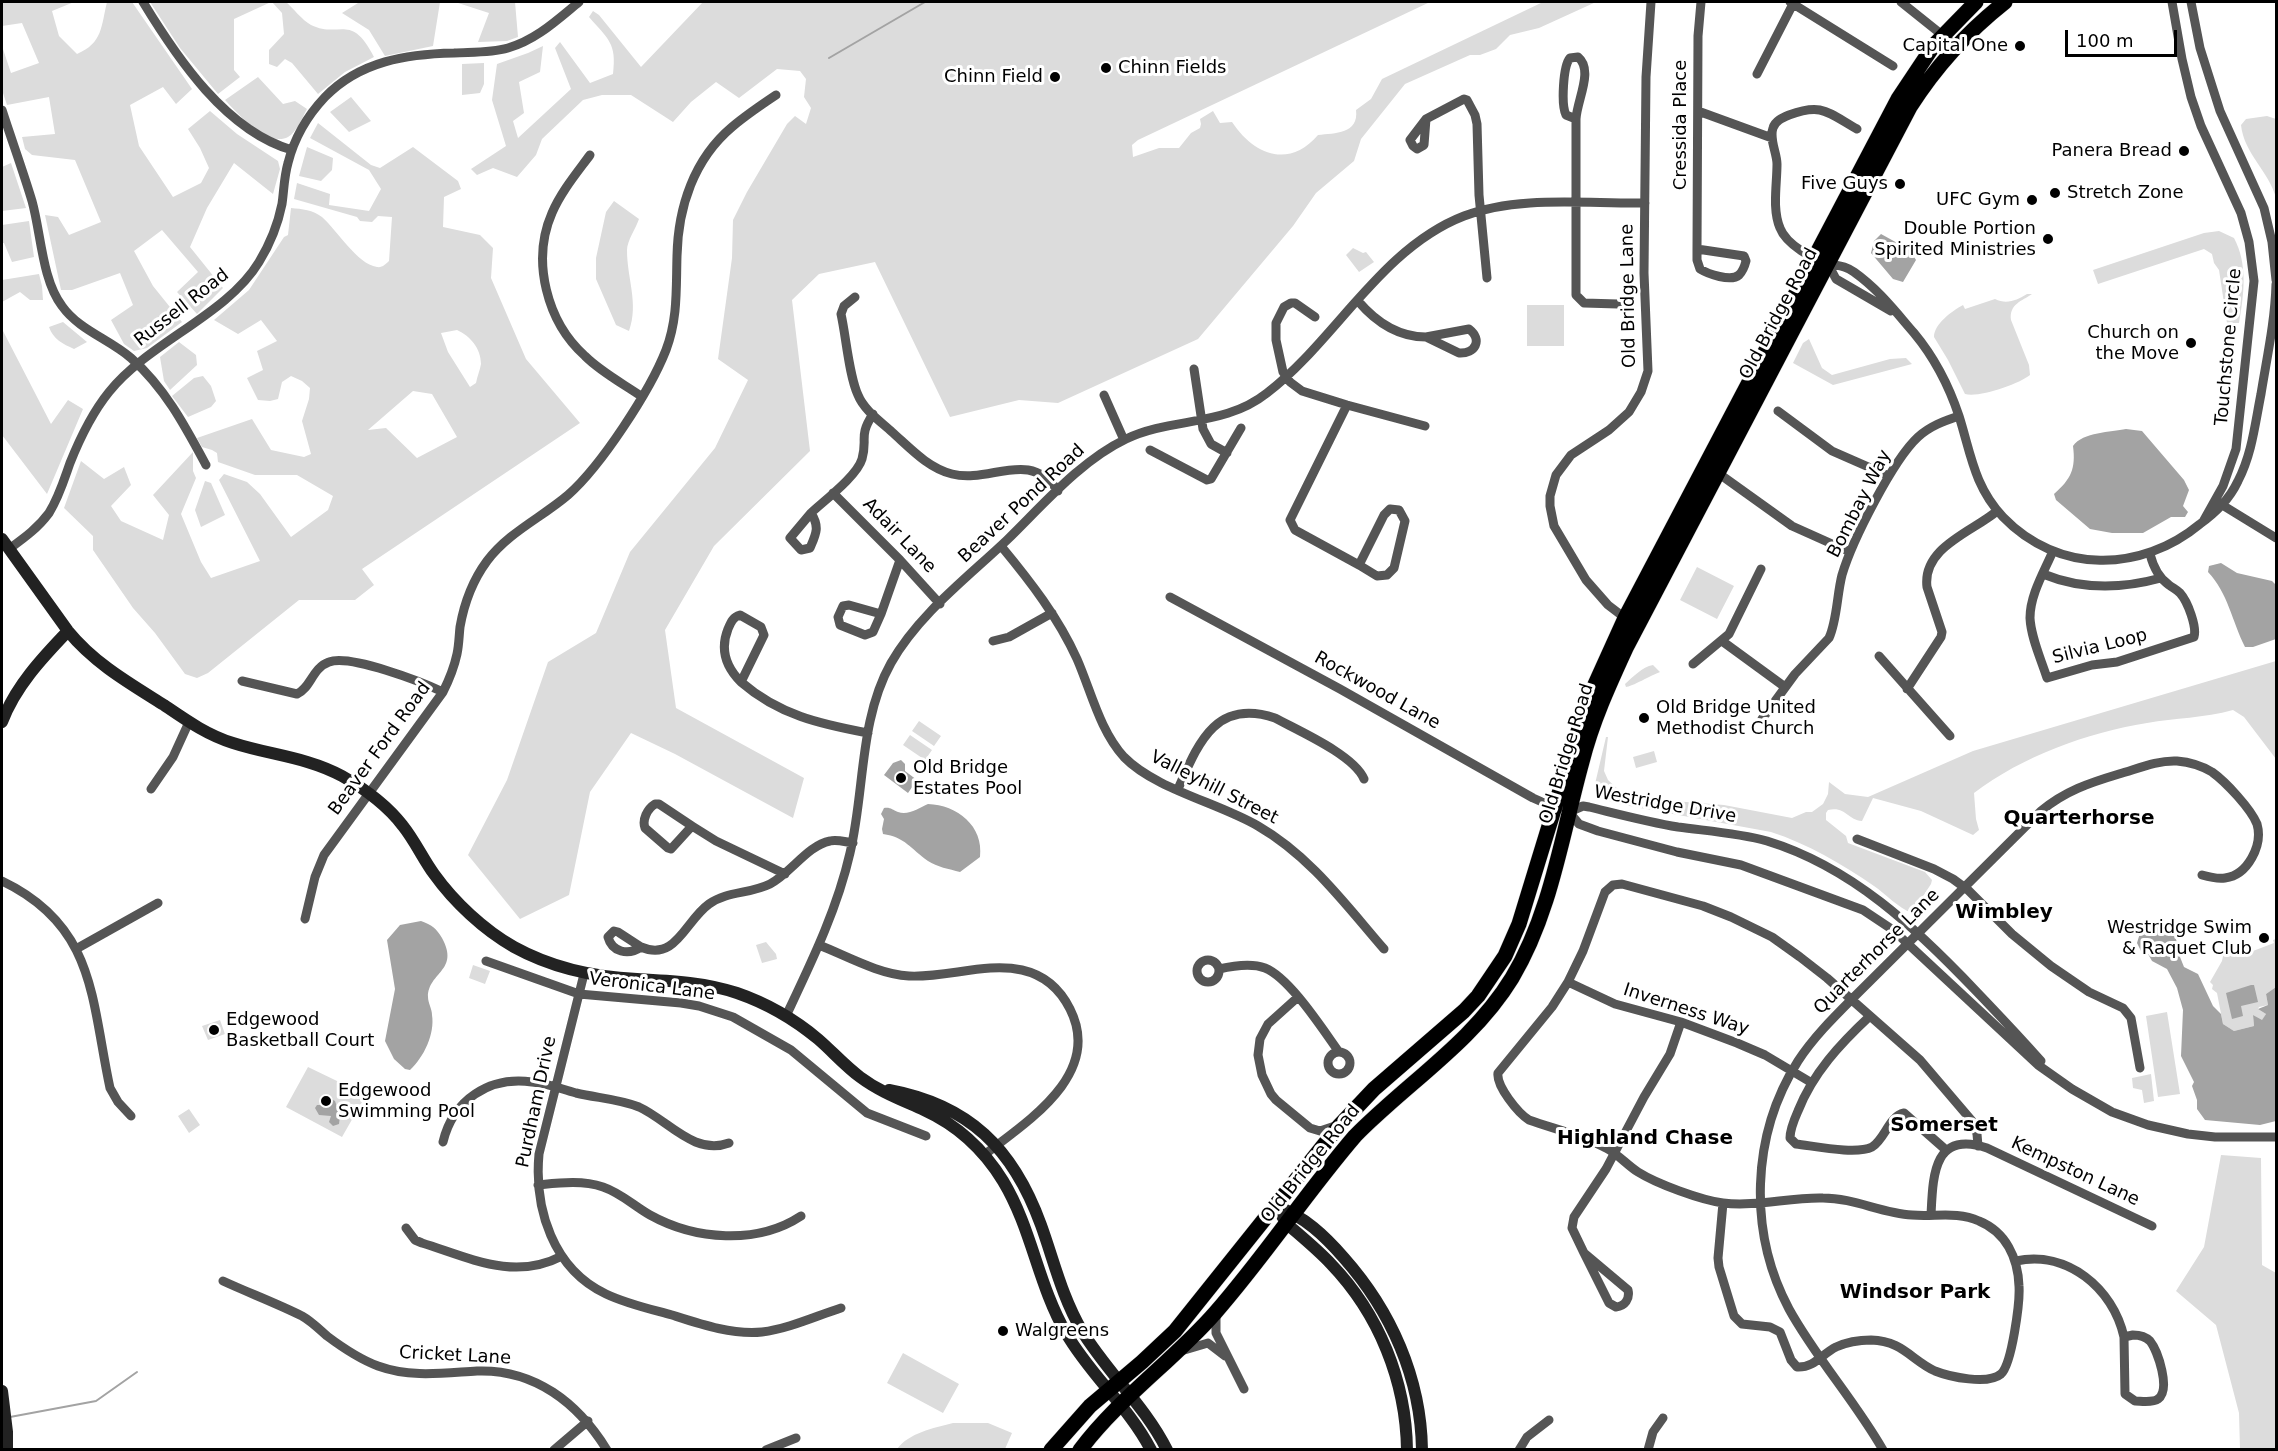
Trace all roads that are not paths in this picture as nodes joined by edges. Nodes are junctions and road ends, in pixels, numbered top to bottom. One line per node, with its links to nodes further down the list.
1 (143, 2): 22 (street)
2 (579, 2): 22 (street, Russell Road)
3 (1651, 2): 25 (street, Old Bridge Lane)
4 (1701, 2): 17 (street, Cressida Place)
5 (1792, 2): 13 (street); 14 (street)
6 (1901, 2): 11 (street)
7 (1976, 2): 11 (main road, Old Bridge Road)
8 (2005, 2): 12 (main road, Old Bridge Road)
9 (2172, 2): 57 (street, Touchstone Circle)
10 (2191, 2): 30 (street, Touchstone Circle)
11 (1944, 34): 12 (street); 28 (main road, Old Bridge Road)
12 (1956, 46): 28 (main road, Old Bridge Road)
13 (1893, 66)
14 (1757, 74)
15 (776, 95): 41 (street, Beaver Ford Road)
16 (2, 111): 37 (street)
17 (1698, 111): 21 (street); 27 (street, Cressida Place)
18 (1426, 119): 26 (street)
19 (1576, 119): 19 (street); 24 (street)
20 (1857, 129): 21 (street)
21 (1772, 138): 28 (street)
22 (292, 150): 37 (street, Russell Road)
23 (590, 155): 41 (street)
24 (1576, 203): 25 (street, Beaver Pond Road); 26 (street, Beaver Pond Road); 33 (street)
25 (1645, 203): 75 (street, Old Bridge Lane)
26 (1480, 210): 29 (street); 32 (street, Beaver Pond Road)
27 (1697, 249): 27 (street)
28 (1821, 260): 34 (street, Touchstone Circle); 34 (street, Touchstone Circle); 53 (main road, Old Bridge Road); 75 (main road, Old Bridge Road)
29 (1487, 278)
30 (2277, 282): 57 (street, Touchstone Circle)
31 (855, 297): 44 (street)
32 (1358, 301): 36 (street); 39 (street, Beaver Pond Road)
33 (1618, 304)
34 (1896, 313): 45 (street, Touchstone Circle)
35 (1315, 317): 39 (street)
36 (1426, 337): 36 (street)
37 (137, 364): 52 (street); 61 (street, Russell Road)
38 (1194, 369): 46 (street)
39 (1286, 377): 42 (street); 46 (street, Beaver Pond Road)
40 (1104, 395): 49 (street)
41 (641, 396): 85 (street, Beaver Ford Road)
42 (1347, 405): 47 (street); 67 (street)
43 (1778, 411): 54 (street)
44 (873, 414): 55 (street); 56 (street)
45 (1959, 416): 54 (street, Bombay Way); 58 (street, Touchstone Circle)
46 (1201, 421): 49 (street, Beaver Pond Road); 51 (street)
47 (1425, 426)
48 (1241, 428): 51 (street)
49 (1124, 440): 55 (street, Beaver Pond Road)
50 (1150, 450): 51 (street)
51 (1227, 453)
52 (206, 465)
53 (1718, 473): 64 (street); 75 (main road, Old Bridge Road)
54 (1889, 476): 64 (street, Bombay Way)
55 (1058, 491): 62 (street, Beaver Pond Road)
56 (833, 493): 59 (street); 66 (street, Adair Lane)
57 (2218, 503): 60 (street); 65 (street, Touchstone Circle)
58 (1997, 511): 63 (street, Touchstone Circle); 84 (street)
59 (812, 513)
60 (2277, 537)
61 (5, 544): 76 (main road)
62 (1001, 546): 72 (street, Beaver Pond Road); 73 (street, Valleyhill Street)
63 (2054, 551): 65 (street, Touchstone Circle); 69 (street, Silvia Loop)
64 (1850, 552): 83 (street, Bombay Way)
65 (2150, 554): 70 (street, Silvia Loop)
66 (900, 560): 72 (street, Adair Lane); 74 (street)
67 (1359, 565): 67 (street)
68 (1761, 569): 78 (street)
69 (2043, 574): 70 (street); 70 (street, Silvia Loop)
70 (2161, 578)
71 (1170, 597): 95 (street, Rockwood Lane)
72 (940, 604): 89 (street, Beaver Pond Road)
73 (1052, 613): 77 (street); 93 (street, Valleyhill Street)
74 (881, 614): 74 (street)
75 (1631, 623): 95 (main road, Old Bridge Road); 96 (main road, Old Bridge Road)
76 (68, 631): 87 (main road); 88 (main road)
77 (993, 641)
78 (1722, 641): 80 (street); 83 (street)
79 (1879, 656): 84 (street)
80 (1693, 663)
81 (242, 681): 85 (street)
82 (741, 682): 82 (street); 89 (street)
83 (1785, 687): 86 (street, Bombay Way)
84 (1907, 688): 90 (street)
85 (443, 692): 94 (street, Beaver Ford Road)
86 (1762, 719)
87 (2, 720)
88 (189, 722): 92 (street); 94 (main road)
89 (868, 733): 99 (street, Beaver Pond Road)
90 (1950, 736)
91 (1364, 779): 93 (street)
92 (151, 789)
93 (1178, 789): 110 (street, Valleyhill Street)
94 (370, 793): 105 (street, Beaver Ford Road); 114 (main road)
95 (1553, 808): 96 (street, Rockwood Lane); 129 (main road, Old Bridge Road)
96 (1569, 812): 106 (street, Westridge Drive); 107 (street, Westridge Drive); 146 (main road, Old Bridge Road)
97 (692, 826): 97 (street); 100 (street)
98 (1857, 838): 103 (street)
99 (853, 843): 100 (street); 108 (street, Beaver Pond Road)
100 (785, 874): 109 (street)
101 (2202, 875): 103 (street, Quarterhorse Lane)
102 (2, 881): 111 (street)
103 (1965, 887): 106 (street, Quarterhorse Lane); 123 (street)
104 (158, 903): 111 (street)
105 (305, 919)
106 (1919, 933): 107 (street, Quarterhorse Lane); 125 (street, Westridge Drive)
107 (1908, 944): 118 (street, Quarterhorse Lane); 125 (street, Westridge Drive)
108 (819, 945): 119 (street, Beaver Pond Road); 137 (street)
109 (641, 947)
110 (1384, 949)
111 (76, 950): 130 (street)
112 (486, 961): 116 (street, Veronica Lane)
113 (1219, 969): 117 (street)
114 (584, 974): 116 (street, Purdham Drive); 119 (main road)
115 (1568, 982): 118 (street); 121 (street, Inverness Way); 140 (street)
116 (579, 994): 127 (street, Purdham Drive); 133 (street, Veronica Lane)
117 (1298, 998): 122 (street); 132 (street)
118 (1852, 999): 120 (street); 124 (street, Quarterhorse Lane)
119 (786, 1016): 128 (main road)
120 (1870, 1016): 126 (street); 138 (street)
121 (1681, 1022): 124 (street, Inverness Way); 140 (street)
122 (1339, 1052)
123 (2140, 1068)
124 (1792, 1071): 126 (street, Inverness Way); 144 (street, Quarterhorse Lane)
125 (2053, 1075): 134 (street, Westridge Drive)
126 (1812, 1083): 139 (street)
127 (556, 1086): 135 (street); 136 (street); 143 (street, Purdham Drive)
128 (876, 1088): 137 (main road); 141 (main road)
129 (1365, 1098): 131 (main road, Old Bridge Road); 146 (main road)
130 (131, 1116)
131 (1341, 1123): 132 (street); 142 (main road, Old Bridge Road)
132 (1310, 1128): 142 (street)
133 (926, 1136)
134 (2277, 1137)
135 (442, 1142)
136 (729, 1143)
137 (996, 1145): 141 (street); 161 (main road)
138 (1978, 1146): 139 (street); 149 (street, Kempston Lane)
139 (1946, 1150): 147 (street)
140 (1614, 1153): 145 (street); 151 (street)
141 (984, 1155): 161 (main road)
142 (1314, 1157): 146 (main road, Old Bridge Road)
143 (538, 1185): 148 (street); 152 (street, Purdham Drive)
144 (1761, 1202): 145 (street); 147 (street); 159 (street, Quarterhorse Lane)
145 (1723, 1203): 159 (street)
146 (1286, 1213): 156 (main road, Old Bridge Road); 161 (main road, Old Bridge Road); 177 (main road); 178 (main road)
147 (1931, 1215): 153 (street)
148 (801, 1216)
149 (2152, 1226)
150 (406, 1228): 152 (street)
151 (1584, 1253): 151 (street)
152 (562, 1256): 155 (street, Purdham Drive)
153 (2016, 1261): 157 (street); 159 (street)
154 (222, 1281): 167 (street, Cricket Lane)
155 (841, 1308)
156 (1216, 1312): 158 (main road, Old Bridge Road); 160 (street)
157 (2124, 1337): 157 (street)
158 (1179, 1352): 160 (street); 164 (main road, Old Bridge Road)
159 (1821, 1357): 181 (street, Quarterhorse Lane)
160 (1227, 1358): 162 (street)
161 (1114, 1385): 164 (main road); 173 (main road, Old Bridge Road)
162 (1244, 1389)
163 (2, 1391): 169 (main road)
164 (1124, 1399): 174 (main road, Old Bridge Road); 175 (main road); 176 (main road)
165 (1663, 1418): 180 (street)
166 (1550, 1420): 179 (street)
167 (588, 1421): 170 (street); 171 (street, Cricket Lane)
168 (796, 1438): 172 (street)
169 (7, 1449)
170 (554, 1449)
171 (607, 1449)
172 (766, 1449)
173 (1050, 1449)
174 (1080, 1449)
175 (1151, 1449)
176 (1167, 1449)
177 (1407, 1449)
178 (1422, 1449)
179 (1519, 1449)
180 (1648, 1449)
181 (1883, 1449)

